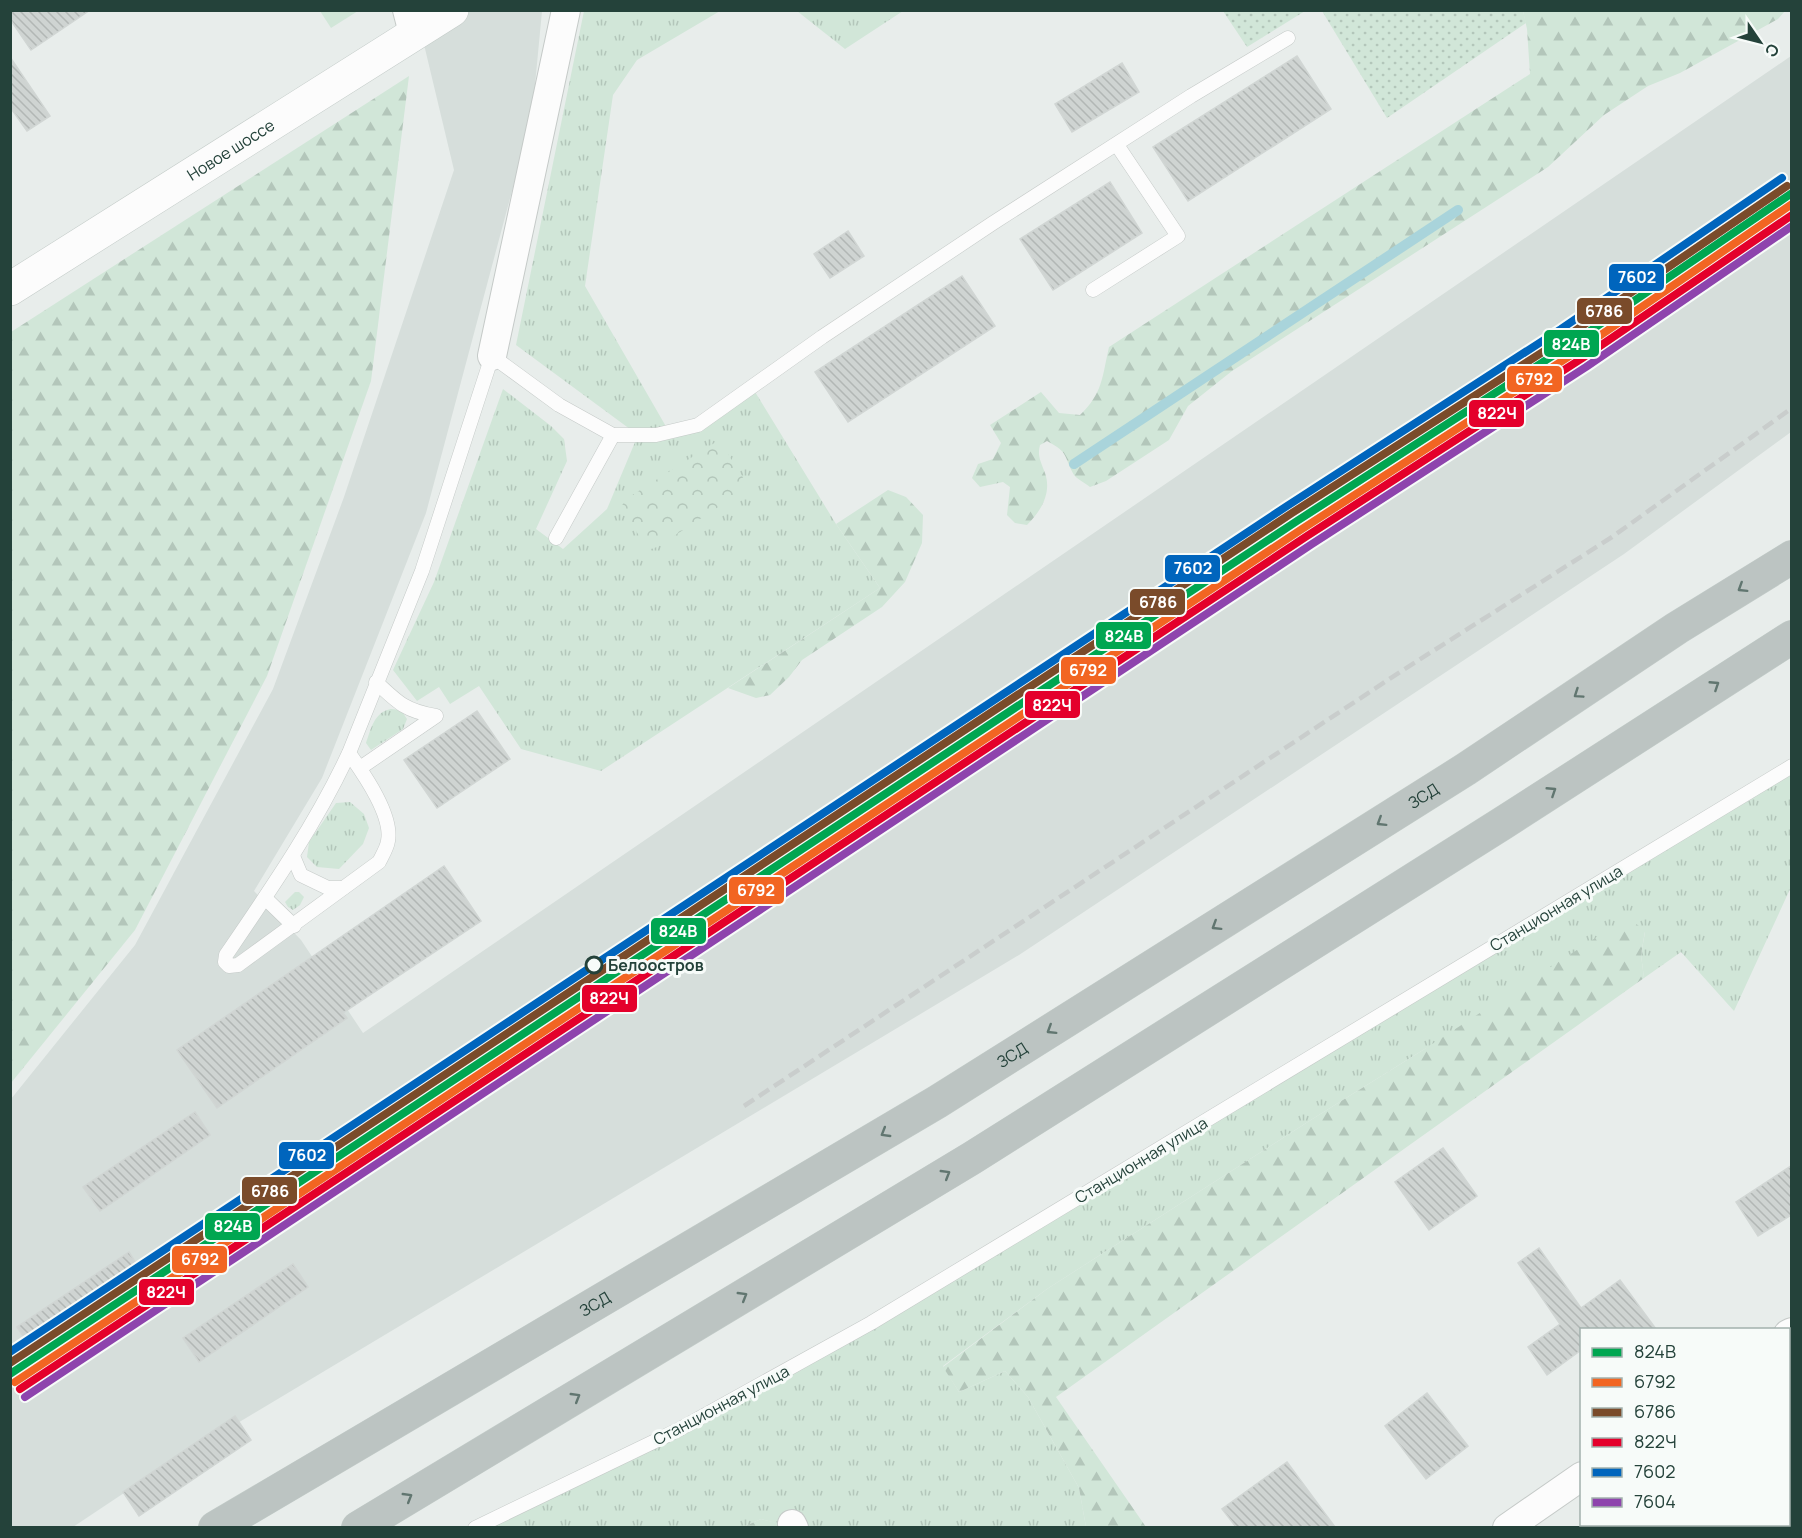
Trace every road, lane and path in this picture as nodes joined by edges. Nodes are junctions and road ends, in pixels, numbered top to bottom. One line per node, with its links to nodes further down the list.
1 (452, 10): 3 (main road, Новое шоссе)
2 (566, 10): 8 (street)
3 (410, 22): 6 (main road, Новое шоссе)
4 (1288, 38): 5 (lane)
5 (1117, 145): 7 (lane); 9 (lane)
6 (10, 289)
7 (1093, 290)
8 (492, 356): 9 (lane); 13 (lane)
9 (613, 435): 10 (lane)
10 (556, 538)
11 (1791, 557): 22 (highway, ЗСД, one-way to 22)
12 (1791, 637): 23 (highway, one-way to 12)
13 (376, 682): 14 (lane); 16 (lane)
14 (349, 753): 16 (lane); 17 (lane)
15 (1791, 766): 24 (lane, Станционная улица)
16 (360, 768): 18 (lane)
17 (293, 856): 18 (lane); 19 (lane)
18 (344, 888): 20 (lane)
19 (265, 898): 20 (lane); 20 (lane)
20 (294, 926)
21 (1580, 1477): 25 (street)
22 (216, 1527)
23 (358, 1527)
24 (475, 1527)
25 (1507, 1527)

